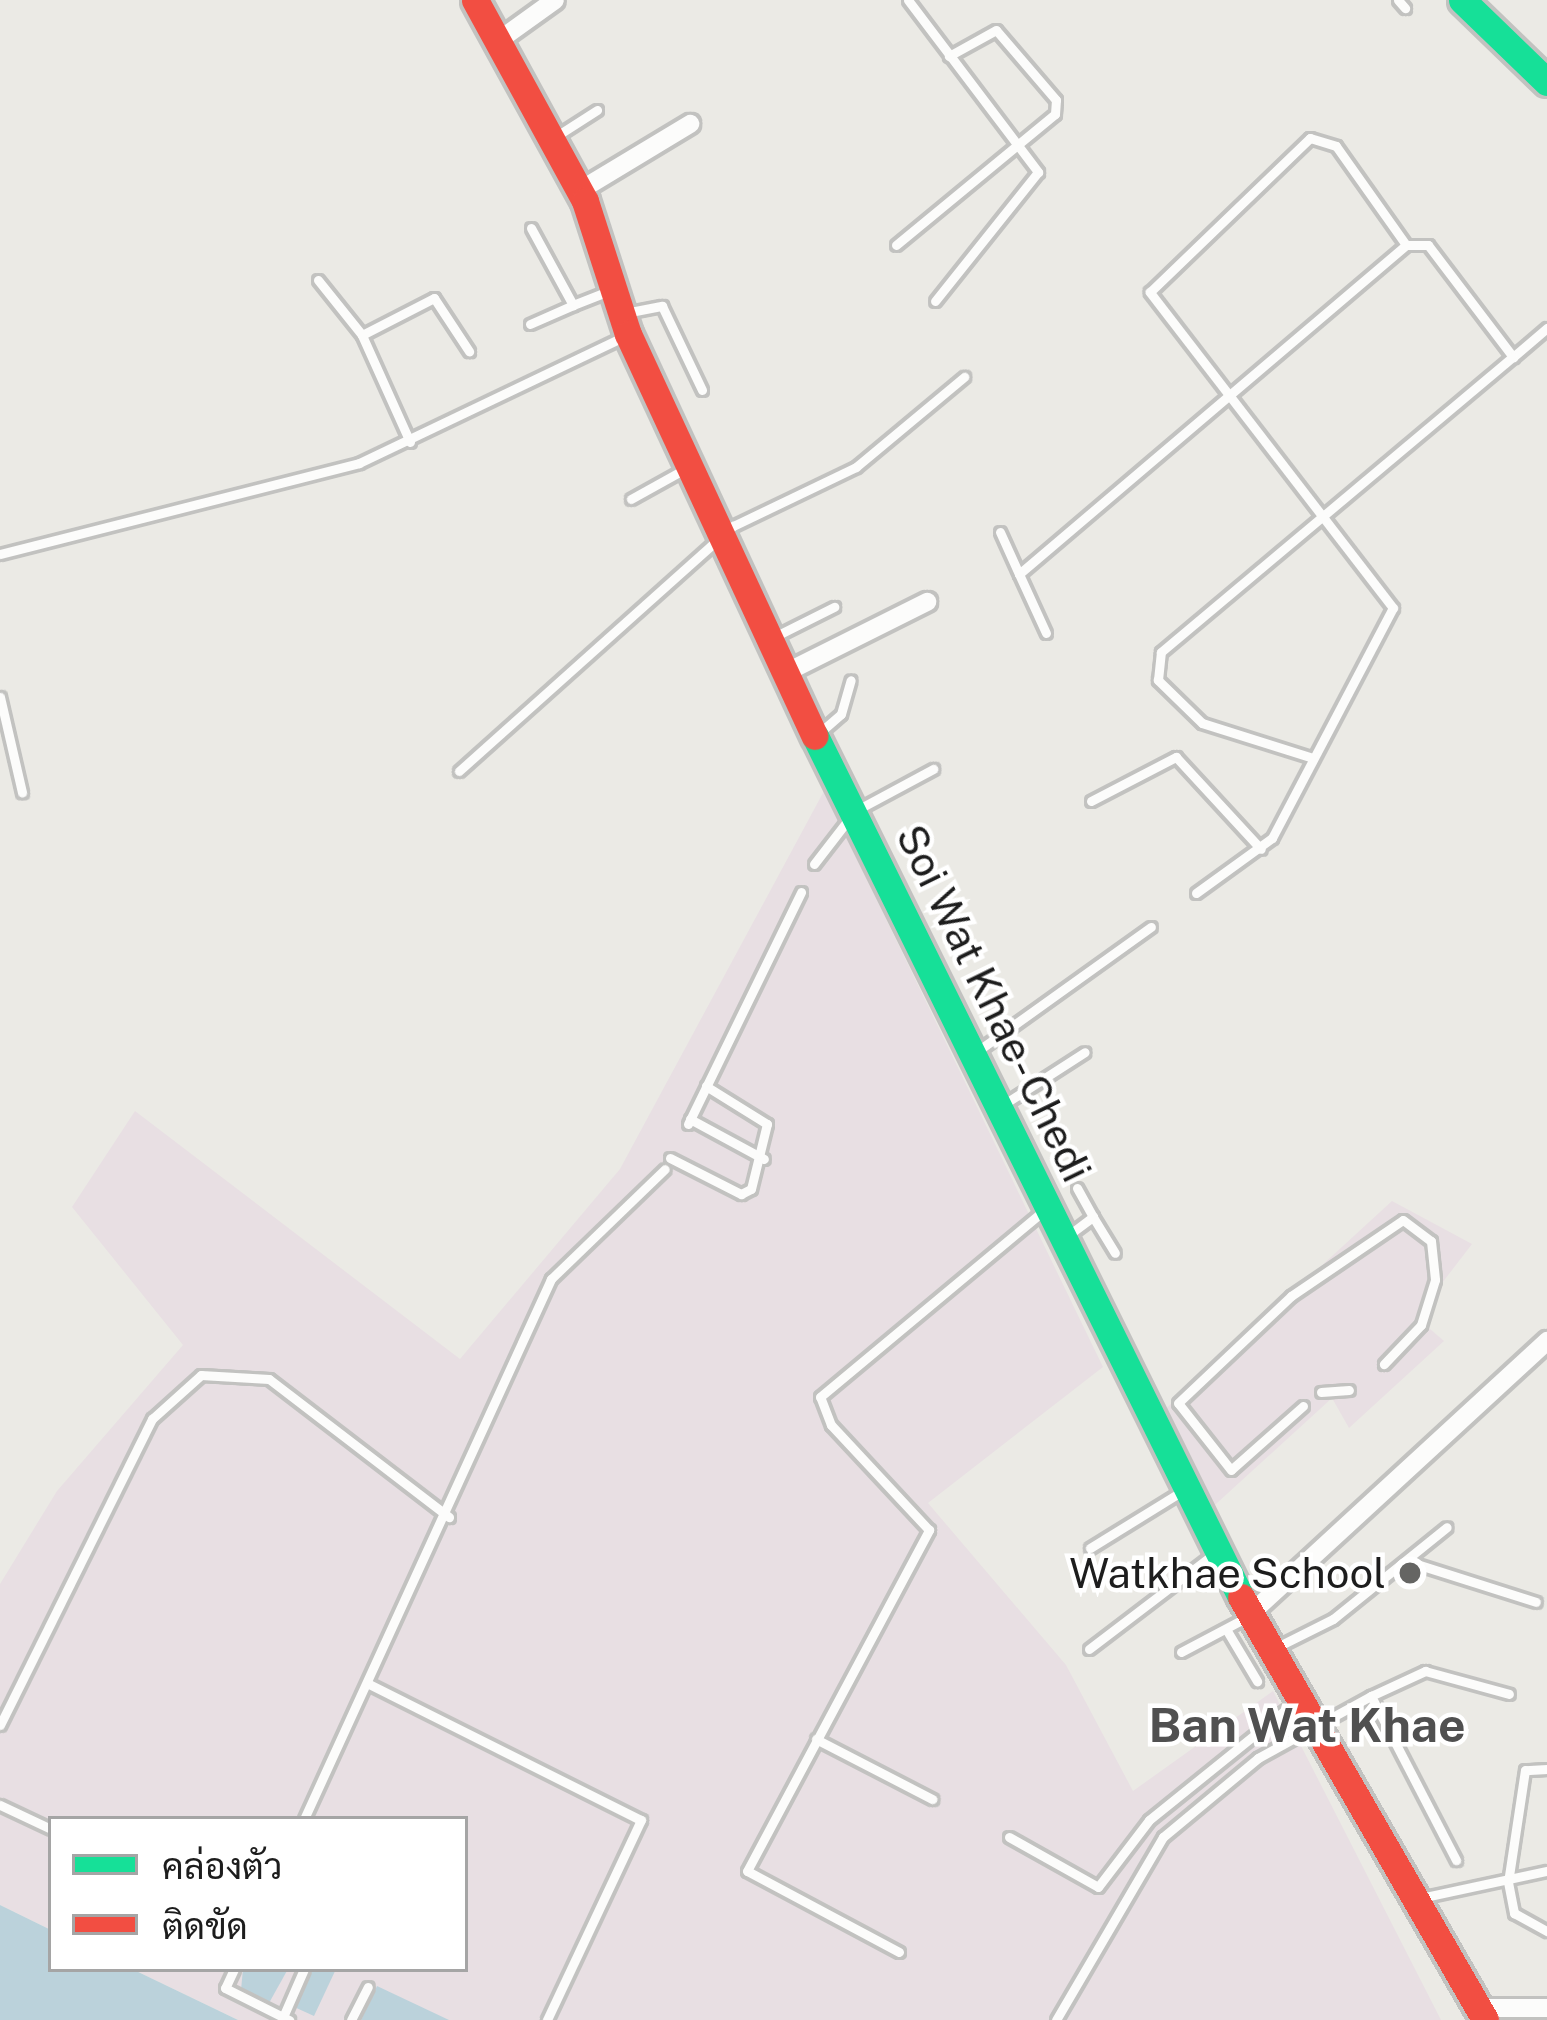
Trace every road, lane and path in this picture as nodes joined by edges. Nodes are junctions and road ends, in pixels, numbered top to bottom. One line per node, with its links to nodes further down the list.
1 (475, 0): 5 (street, Soi Wat Khae- Chedi)
2 (555, 0): 5 (street)
3 (908, 0): 6 (lane)
4 (1462, 0): 7 (street)
5 (498, 41): 10 (street, Soi Wat Khae- Chedi)
6 (949, 56): 11 (lane); 11 (lane)
7 (1547, 82)
8 (597, 110): 10 (lane)
9 (690, 124): 12 (street)
10 (550, 140): 12 (street, Soi Wat Khae- Chedi)
11 (1019, 142): 15 (lane); 17 (lane)
12 (579, 191): 19 (street, Soi Wat Khae- Chedi)
13 (531, 228): 18 (lane)
14 (1406, 244): 24 (lane); 27 (lane); 27 (lane)
15 (896, 245)
16 (318, 280): 22 (lane)
17 (935, 301)
18 (573, 305): 19 (lane); 20 (lane)
19 (620, 313): 26 (lane); 28 (lane); 29 (street, Soi Wat Khae- Chedi)
20 (530, 324)
21 (1547, 328): 24 (lane)
22 (362, 335): 23 (lane); 28 (lane)
23 (470, 351)
24 (1513, 357): 31 (lane)
25 (964, 377): 33 (lane)
26 (702, 390)
27 (1231, 399): 31 (lane); 35 (lane)
28 (410, 442): 34 (lane)
29 (688, 467): 30 (lane); 33 (street, Soi Wat Khae- Chedi)
30 (631, 499)
31 (1326, 516): 44 (lane); 44 (lane)
32 (1000, 532): 35 (lane)
33 (720, 538): 39 (street, Soi Wat Khae- Chedi); 46 (lane)
34 (0, 554)
35 (1018, 574): 38 (lane)
36 (927, 602): 40 (street)
37 (834, 607): 39 (lane)
38 (1046, 633)
39 (770, 639): 40 (street, Soi Wat Khae- Chedi)
40 (787, 672): 43 (street, Soi Wat Khae- Chedi)
41 (851, 680): 43 (lane)
42 (0, 697): 47 (lane)
43 (818, 734): 49 (street, Soi Wat Khae- Chedi)
44 (1313, 758): 50 (lane)
45 (933, 769): 49 (lane)
46 (458, 771)
47 (22, 793)
48 (1091, 801): 50 (lane)
49 (855, 811): 51 (lane); 56 (street, Soi Wat Khae- Chedi)
50 (1261, 849): 53 (lane)
51 (814, 864)
52 (801, 892): 57 (lane)
53 (1196, 893)
54 (1151, 927): 56 (lane)
55 (1085, 1052): 58 (lane)
56 (972, 1055): 58 (street, Soi Wat Khae- Chedi)
57 (706, 1086): 59 (lane); 59 (lane)
58 (998, 1108): 61 (street, Soi Wat Khae- Chedi)
59 (764, 1159): 73 (lane)
60 (1077, 1188): 62 (lane)
61 (1046, 1208): 63 (street, Soi Wat Khae- Chedi); 90 (lane)
62 (1094, 1216): 63 (lane); 64 (lane)
63 (1061, 1240): 71 (street, Soi Wat Khae- Chedi)
64 (1115, 1253)
65 (1547, 1341): 79 (street)
66 (1384, 1364): 70 (lane)
67 (1349, 1390): 68 (lane)
68 (1321, 1392)
69 (1303, 1406): 70 (lane)
70 (1183, 1419): 71 (lane)
71 (1156, 1439): 72 (street, Soi Wat Khae- Chedi)
72 (1183, 1490): 75 (lane); 76 (street, Soi Wat Khae- Chedi)
73 (449, 1517): 84 (lane); 88 (lane)
74 (1447, 1527): 77 (lane)
75 (1090, 1548)
76 (1215, 1553): 79 (street, Soi Wat Khae- Chedi); 80 (lane)
77 (1410, 1562): 78 (lane); 81 (lane)
78 (1536, 1602)
79 (1237, 1623): 81 (street, Soi Wat Khae- Chedi); 82 (lane); 83 (lane)
80 (1089, 1648)
81 (1268, 1651): 87 (street, Soi Wat Khae- Chedi)
82 (1181, 1652)
83 (1257, 1682)
84 (369, 1684): 94 (lane); 110 (lane)
85 (1509, 1694): 86 (lane)
86 (1371, 1696): 89 (lane); 97 (lane)
87 (1294, 1702): 89 (street, Soi Wat Khae- Chedi); 96 (lane)
88 (0, 1725)
89 (1310, 1730): 100 (street, Soi Wat Khae- Chedi); 111 (lane)
90 (815, 1739): 92 (lane); 102 (lane)
91 (1547, 1768): 99 (lane)
92 (932, 1799)
93 (0, 1805): 95 (lane)
94 (305, 1816)
95 (48, 1828)
96 (1009, 1837)
97 (1456, 1860)
98 (1547, 1871): 99 (lane)
99 (1508, 1882): 100 (lane); 101 (lane)
100 (1410, 1899): 107 (street, Soi Wat Khae- Chedi)
101 (1547, 1931)
102 (899, 1952)
103 (233, 1972): 108 (lane)
104 (303, 1972): 108 (lane)
105 (368, 1987): 109 (lane)
106 (1547, 2008): 107 (street)
107 (1482, 2014)
108 (286, 2018)
109 (351, 2020)
110 (547, 2020)
111 (1056, 2020)

